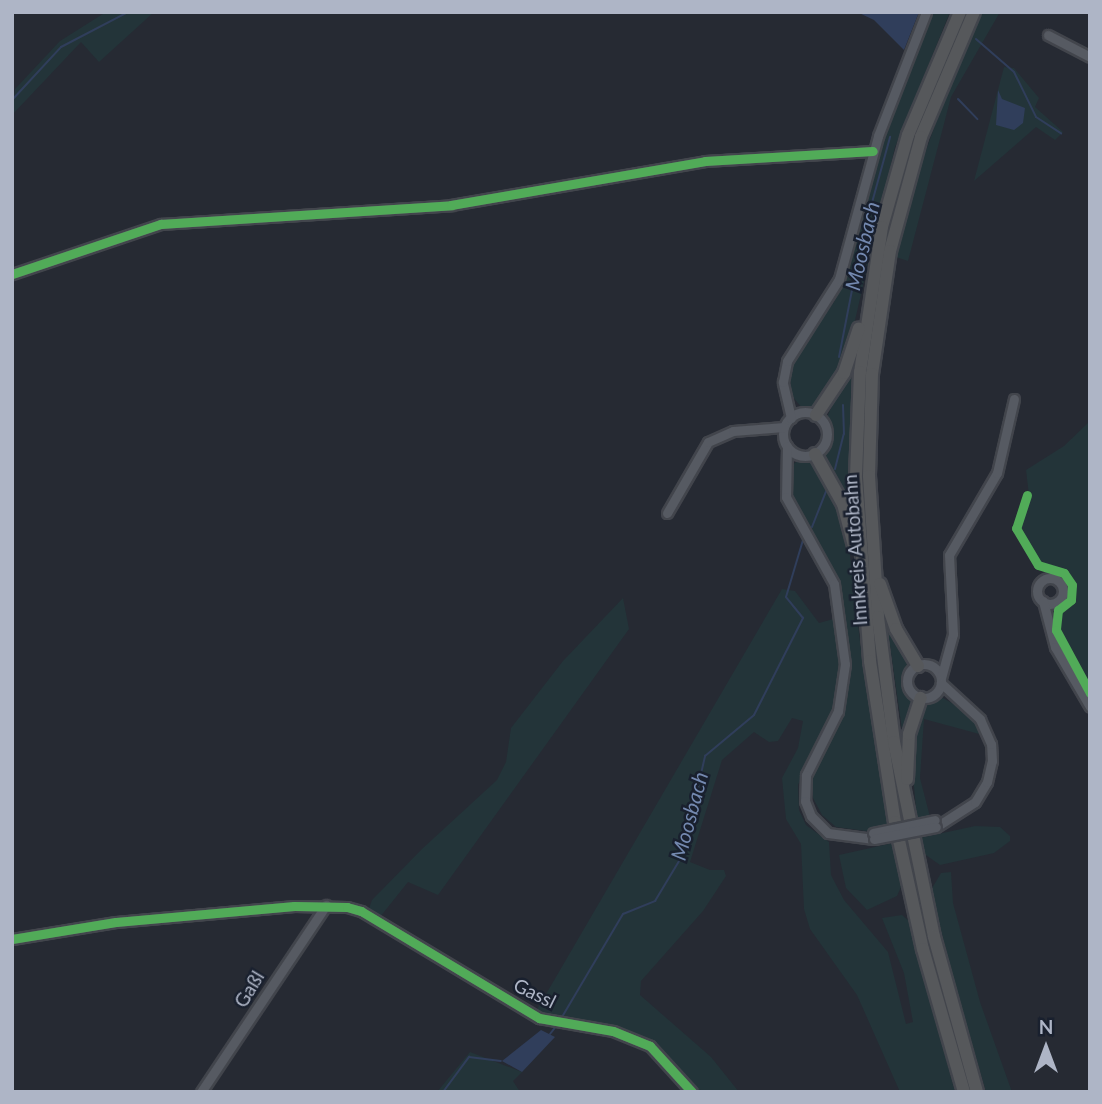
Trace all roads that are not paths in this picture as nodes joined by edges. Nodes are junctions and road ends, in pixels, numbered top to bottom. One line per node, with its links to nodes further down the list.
1 (926, 12): 6 (street)
2 (960, 12): 8 (highway, Innkreis Autobahn)
3 (974, 12): 21 (highway, Innkreis Autobahn)
4 (1048, 35): 5 (street)
5 (1090, 57)
6 (873, 151): 7 (street); 10 (street)
7 (12, 274)
8 (868, 305): 12 (highway); 22 (highway, Innkreis Autobahn)
9 (1014, 399): 26 (street)
10 (789, 401): 11 (street); 13 (street)
11 (802, 412): 12 (street); 13 (street)
12 (816, 415): 17 (street)
13 (791, 418): 14 (street)
14 (785, 426): 15 (street); 16 (street)
15 (767, 431): 16 (street); 20 (street)
16 (785, 443): 18 (street); 19 (street)
17 (815, 454): 18 (street); 22 (highway)
18 (799, 455): 19 (street)
19 (786, 467): 31 (street, bridge)
20 (667, 513)
21 (873, 561): 27 (highway); 33 (highway, Innkreis Autobahn)
22 (861, 570): 38 (highway, Innkreis Autobahn)
23 (1043, 601): 24 (street); 24 (street); 25 (street)
24 (1053, 604): 25 (street)
25 (1048, 625): 32 (street)
26 (947, 654): 27 (street); 28 (street)
27 (924, 666): 28 (street); 30 (street)
28 (941, 680): 29 (street); 31 (street)
29 (937, 693): 30 (street); 31 (street)
30 (921, 698): 33 (highway)
31 (957, 700)
32 (1090, 707)
33 (906, 804): 39 (highway, Innkreis Autobahn)
34 (327, 905): 35 (street); 36 (street, Gaßl); 37 (street, Gassl)
35 (12, 939)
36 (201, 1092)
37 (692, 1092)
38 (964, 1092)
39 (977, 1092)

